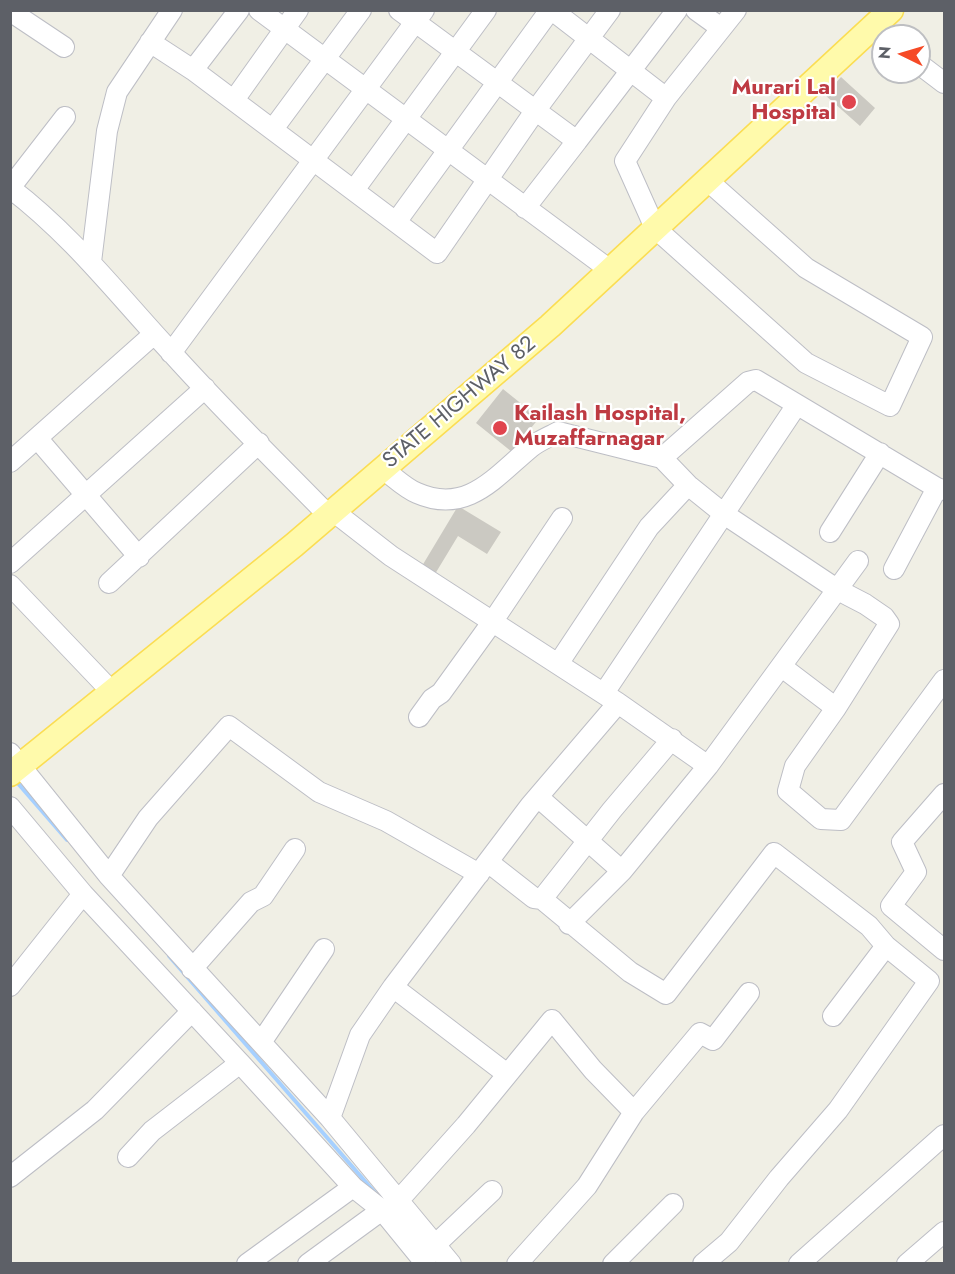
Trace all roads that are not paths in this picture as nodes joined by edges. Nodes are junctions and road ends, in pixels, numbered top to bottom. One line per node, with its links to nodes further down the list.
1 (172, 10): 19 (street)
2 (239, 10): 23 (street)
3 (259, 10): 16 (street)
4 (298, 10): 16 (street)
5 (361, 10): 22 (street)
6 (399, 10): 14 (street)
7 (486, 10): 21 (street)
8 (551, 10): 18 (street); 26 (street)
9 (610, 10): 18 (street)
10 (677, 10): 24 (street)
11 (696, 10): 15 (street)
12 (736, 10): 15 (street)
13 (10, 11): 20 (street)
14 (419, 17): 21 (street); 28 (street)
15 (721, 28): 29 (street)
16 (284, 29): 22 (street); 30 (street)
17 (871, 36): 38 (main road, STATE HIGHWAY 82)
18 (588, 38): 24 (street); 31 (street)
19 (150, 42): 23 (street); 45 (street)
20 (64, 47)
21 (455, 53): 26 (street); 33 (street)
22 (324, 58): 28 (street); 34 (street)
23 (193, 70): 30 (street)
24 (632, 71): 29 (street); 35 (street)
25 (931, 73): 27 (street)
26 (496, 82): 31 (street); 36 (street)
27 (945, 83)
28 (368, 89): 33 (street); 37 (street)
29 (666, 98): 44 (street)
30 (234, 100): 34 (street)
31 (535, 111): 35 (street); 39 (street)
32 (65, 117): 40 (street)
33 (407, 119): 36 (street); 41 (street)
34 (273, 129): 37 (street)
35 (577, 141): 42 (street)
36 (448, 150): 39 (street); 43 (street)
37 (315, 160): 41 (street); 48 (street)
38 (707, 180): 44 (main road, STATE HIGHWAY 82); 44 (street)
39 (489, 181): 42 (street); 43 (street)
40 (10, 188): 45 (street)
41 (354, 190): 43 (street)
42 (525, 208): 46 (street)
43 (396, 222)
44 (655, 228): 46 (main road, STATE HIGHWAY 82)
45 (91, 262): 47 (street)
46 (610, 270): 56 (main road, STATE HIGHWAY 82)
47 (154, 334): 48 (street); 51 (street)
48 (171, 352): 49 (street)
49 (205, 388): 52 (street); 59 (street)
50 (796, 406): 53 (street); 54 (street); 61 (street)
51 (37, 438): 55 (street); 59 (street)
52 (258, 444): 60 (street); 64 (street)
53 (880, 453): 58 (street); 63 (street)
54 (662, 458): 56 (street); 57 (street)
55 (10, 462)
56 (383, 469): 60 (main road, STATE HIGHWAY 82)
57 (688, 485): 61 (street); 72 (street)
58 (941, 489): 67 (street)
59 (87, 494): 64 (street); 66 (street)
60 (331, 513): 71 (street); 75 (main road, STATE HIGHWAY 82)
61 (724, 514): 70 (street); 76 (street)
62 (562, 518): 71 (street)
63 (830, 532)
64 (139, 557): 68 (street)
65 (858, 561): 70 (street)
66 (10, 562)
67 (894, 569)
68 (110, 583)
69 (10, 585): 75 (street)
70 (838, 590): 73 (street); 77 (street)
71 (494, 621): 72 (street); 78 (street)
72 (558, 664): 76 (street)
73 (782, 667): 77 (street); 81 (street)
74 (945, 680): 77 (street)
75 (112, 692): 80 (main road, STATE HIGHWAY 82)
76 (611, 698): 79 (street); 83 (street)
77 (836, 708)
78 (419, 717)
79 (672, 739): 81 (street); 85 (street)
80 (14, 766): 89 (street)
81 (708, 766): 88 (street)
82 (945, 794): 95 (street)
83 (538, 797): 85 (street); 87 (street)
84 (10, 807): 90 (street)
85 (588, 840): 88 (street); 91 (street)
86 (295, 849): 96 (street)
87 (484, 868): 89 (street); 91 (street); 98 (street)
88 (622, 871): 92 (street)
89 (109, 876): 96 (street)
90 (83, 894): 97 (street); 100 (street)
91 (542, 899): 92 (street)
92 (569, 924): 93 (street)
93 (886, 946): 101 (street); 121 (street)
94 (324, 949): 102 (street)
95 (944, 949)
96 (192, 969): 102 (street)
97 (10, 986)
98 (393, 987): 104 (street); 106 (street)
99 (749, 993): 105 (street)
100 (192, 1011): 103 (street); 109 (street)
101 (833, 1016)
102 (262, 1041): 106 (street)
103 (240, 1063): 108 (street); 110 (street)
104 (507, 1074): 105 (street); 113 (street)
105 (634, 1112): 119 (street)
106 (330, 1118): 113 (street)
107 (945, 1135): 122 (street)
108 (128, 1157)
109 (10, 1177)
110 (353, 1187): 113 (street); 116 (street)
111 (492, 1191): 115 (street)
112 (673, 1204): 120 (street)
113 (390, 1205): 115 (street); 117 (street)
114 (945, 1232): 123 (street)
115 (422, 1257): 118 (street)
116 (247, 1263)
117 (308, 1263)
118 (451, 1263)
119 (517, 1263)
120 (613, 1263)
121 (703, 1263)
122 (799, 1263)
123 (907, 1263)

